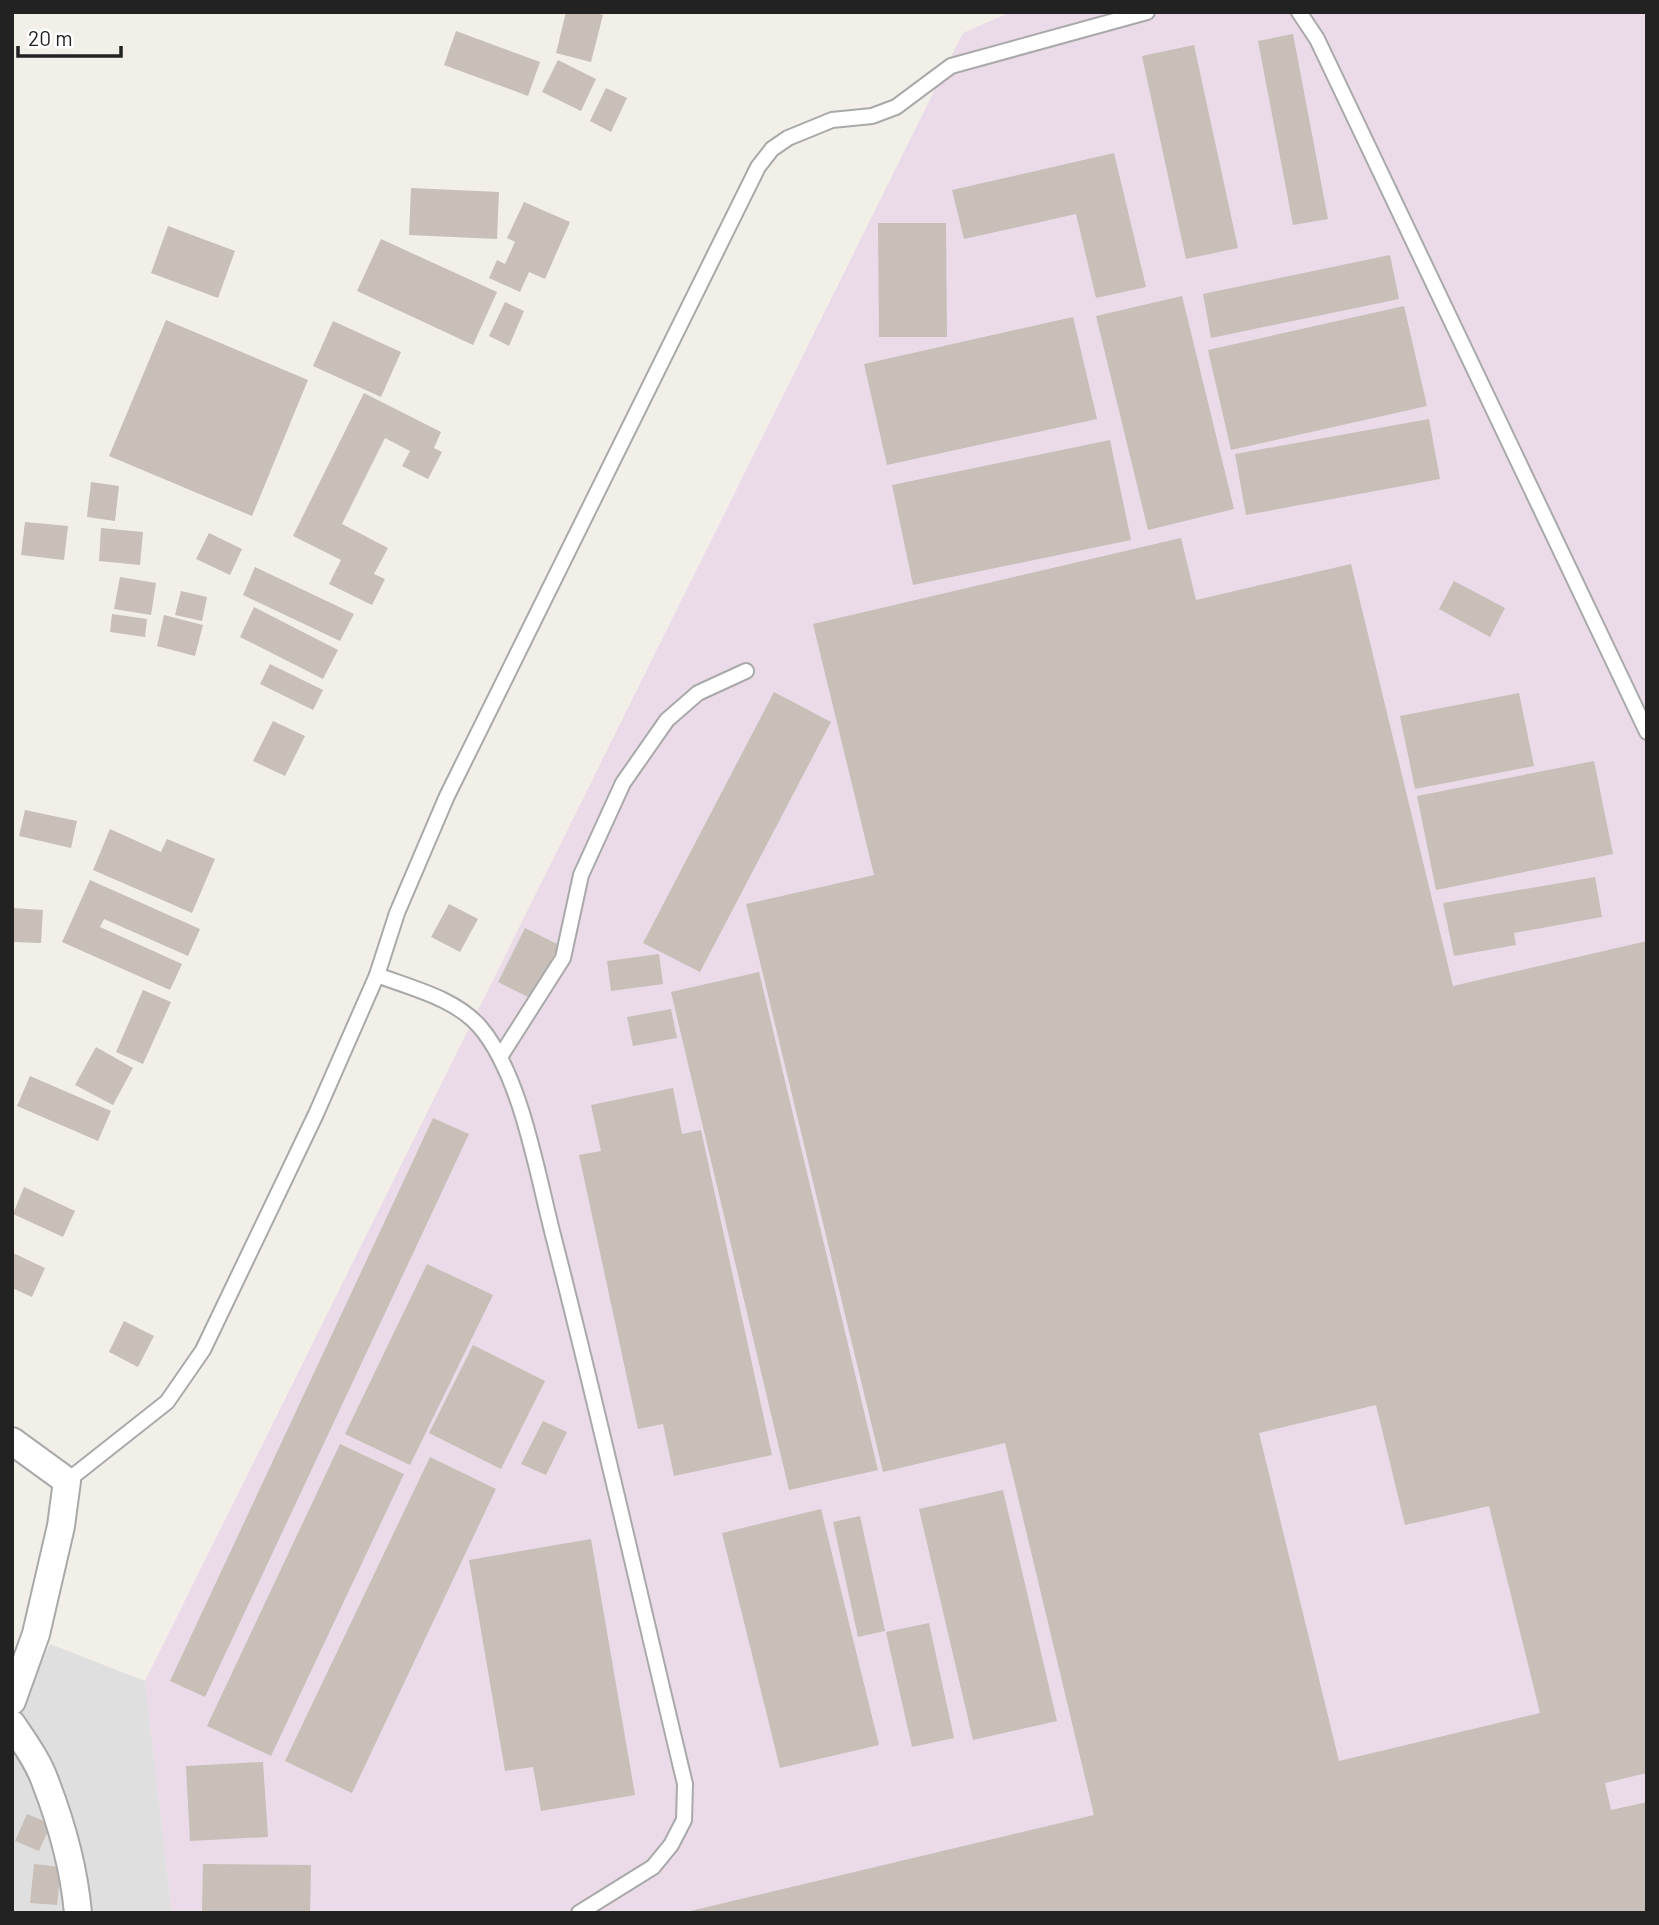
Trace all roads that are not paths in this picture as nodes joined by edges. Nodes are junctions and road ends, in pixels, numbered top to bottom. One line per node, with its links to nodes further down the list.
1 (1147, 12): 5 (lane)
2 (1298, 12): 4 (lane)
3 (746, 671): 6 (lane)
4 (1647, 732)
5 (377, 975): 6 (lane); 8 (lane)
6 (500, 1057): 12 (lane)
7 (12, 1441): 8 (street)
8 (67, 1481): 9 (street)
9 (12, 1701)
10 (12, 1724): 11 (street)
11 (78, 1913)
12 (579, 1913)

